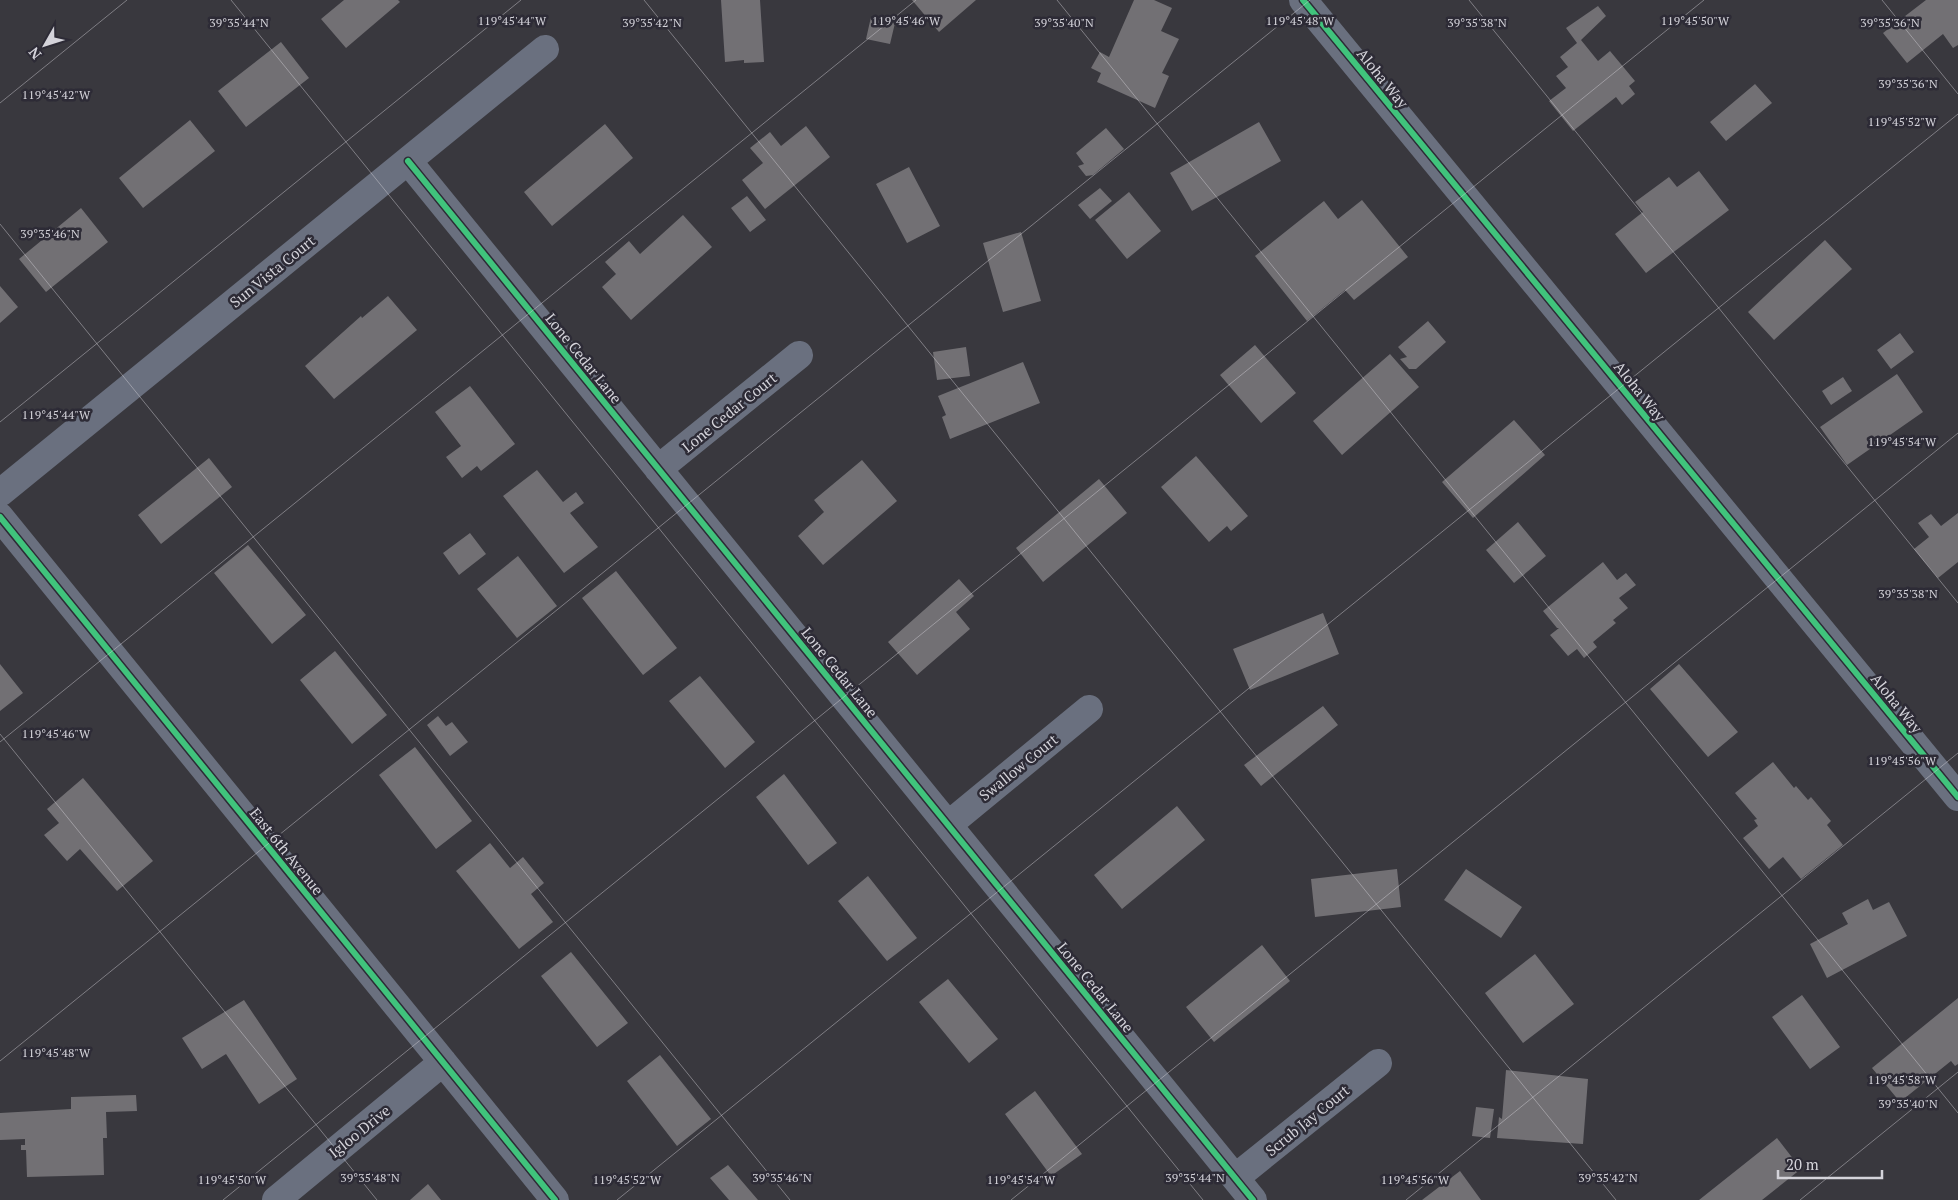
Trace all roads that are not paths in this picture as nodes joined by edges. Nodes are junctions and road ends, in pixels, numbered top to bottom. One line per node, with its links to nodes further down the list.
1 (1303, 0): 9 (street, Aloha Way)
2 (545, 49): 3 (street, Sun Vista Court)
3 (408, 160): 5 (street, Lone Cedar Lane); 6 (street, Sun Vista Court)
4 (799, 355): 5 (street, Lone Cedar Court)
5 (658, 469): 10 (street, Lone Cedar Lane)
6 (0, 493)
7 (0, 517): 11 (street, East 6th Avenue)
8 (1089, 709): 10 (street, Swallow Court)
9 (1958, 797)
10 (948, 824): 13 (street, Lone Cedar Lane)
11 (443, 1062): 14 (street, Igloo Drive); 15 (street, East 6th Avenue)
12 (1378, 1063): 13 (street, Scrub Jay Court)
13 (1235, 1178): 16 (street, Lone Cedar Lane)
14 (276, 1200)
15 (555, 1200)
16 (1253, 1200)

